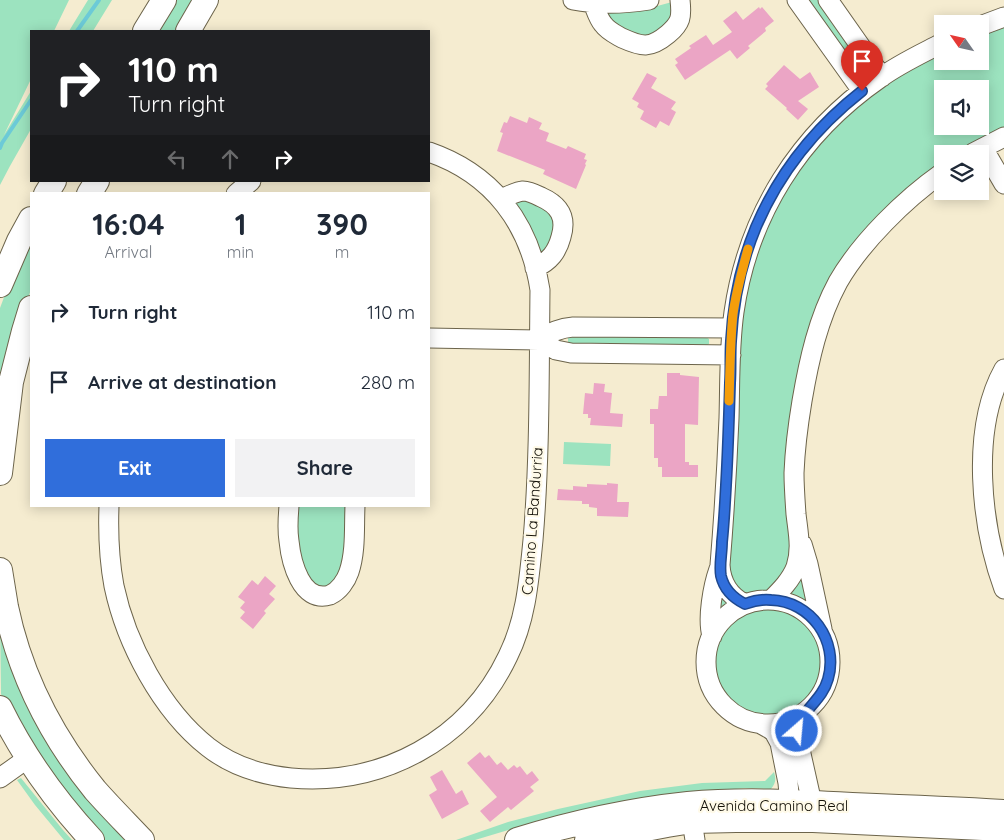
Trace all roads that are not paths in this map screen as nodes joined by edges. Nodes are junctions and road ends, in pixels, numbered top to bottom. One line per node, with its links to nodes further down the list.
1 (164, 0): 11 (main road)
2 (206, 0): 12 (main road)
3 (573, 0): 8 (street)
4 (649, 0): 8 (street)
5 (680, 0): 8 (street)
6 (797, 0): 15 (street)
7 (828, 0): 14 (street)
8 (593, 3)
9 (1004, 17): 10 (street)
10 (989, 23)
11 (146, 30)
12 (189, 30)
13 (934, 47): 14 (street)
14 (882, 77): 15 (street)
15 (862, 91): 29 (street)
16 (1004, 137): 17 (street)
17 (989, 145)
18 (430, 152): 24 (street, Camino La Bandurria)
19 (989, 165): 22 (street)
20 (934, 179): 38 (street)
21 (250, 182): 23 (street)
22 (1004, 184)
23 (238, 192)
24 (501, 199): 26 (street, Camino La Bandurria); 26 (street)
25 (30, 221): 27 (main road)
26 (536, 268): 31 (street, Camino La Bandurria)
27 (0, 285)
28 (30, 311): 34 (main road)
29 (732, 328): 31 (street); 32 (street)
30 (430, 338): 31 (street)
31 (539, 340): 32 (street); 35 (street, Camino La Bandurria)
32 (731, 355): 39 (street)
33 (1004, 369): 41 (street)
34 (0, 473)
35 (109, 507)
36 (289, 507): 37 (street)
37 (355, 507)
38 (800, 538): 42 (street); 44 (street)
39 (720, 565): 43 (street); 45 (street)
40 (0, 570): 56 (main road)
41 (1004, 589)
42 (771, 600): 43 (street); 44 (street)
43 (745, 604): 45 (street)
44 (823, 632): 47 (street)
45 (712, 636): 48 (street)
46 (0, 708): 49 (main road)
47 (808, 710): 48 (street); 51 (street)
48 (761, 724): 51 (street)
49 (28, 758): 50 (street); 55 (main road)
50 (0, 778)
51 (802, 811): 52 (main road, Avenida Camino Real); 53 (main road, Avenida Camino Real); 54 (main road, Avenida Camino Real)
52 (1004, 812)
53 (692, 822): 57 (main road, Avenida Camino Real); 58 (main road, Avenida Camino Real)
54 (1004, 829)
55 (92, 840)
56 (142, 840)
57 (517, 840)
58 (587, 840)

